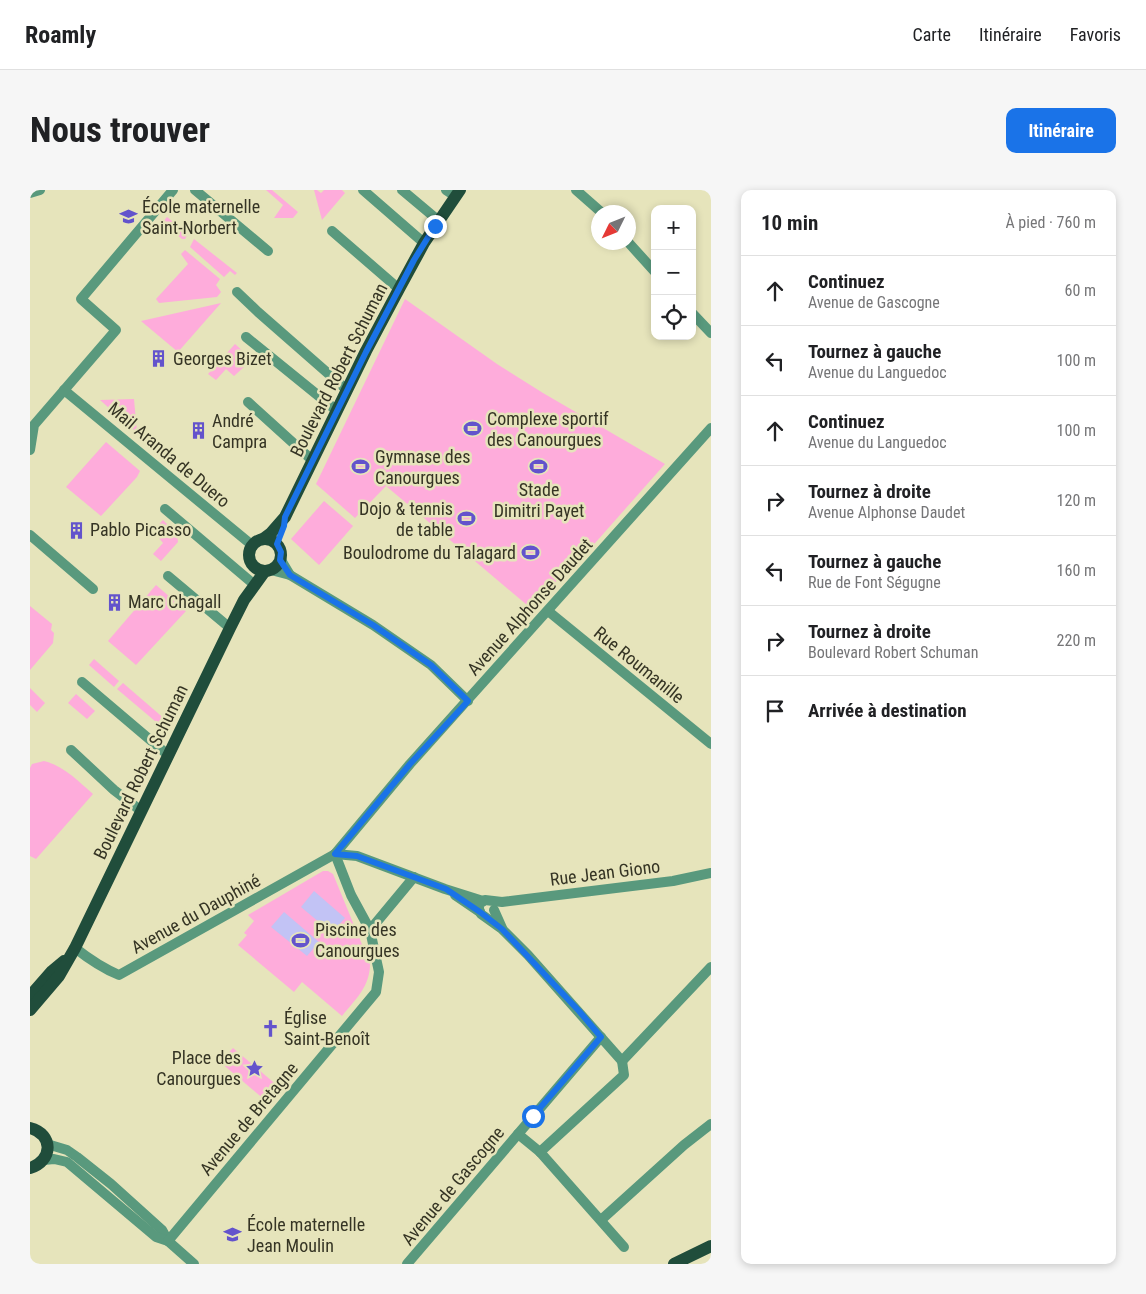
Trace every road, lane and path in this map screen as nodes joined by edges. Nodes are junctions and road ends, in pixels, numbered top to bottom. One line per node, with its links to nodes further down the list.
1 (40, 190): 9 (street)
2 (173, 190): 23 (street)
3 (196, 190): 16 (street)
4 (363, 190): 14 (street)
5 (402, 190): 12 (street)
6 (576, 190): 10 (street)
7 (583, 190): 10 (street)
8 (454, 192): 12 (main road, Boulevard Robert Schuman)
9 (30, 194)
10 (589, 201): 11 (street)
11 (593, 205)
12 (439, 221): 14 (main road, Boulevard Robert Schuman)
13 (332, 231): 18 (street)
14 (424, 244): 18 (main road, Boulevard Robert Schuman)
15 (635, 250): 17 (street)
16 (268, 251)
17 (651, 268)
18 (399, 289): 24 (main road, Boulevard Robert Schuman)
19 (237, 292): 24 (street)
20 (696, 317): 21 (street)
21 (711, 333)
22 (246, 337): 26 (street)
23 (64, 390): 28 (street); 33 (street, Mail Aranda de Duero)
24 (347, 390): 26 (main road, Boulevard Robert Schuman)
25 (248, 402): 29 (street)
26 (336, 410): 29 (main road, Boulevard Robert Schuman)
27 (711, 428): 43 (street, Avenue Alphonse Daudet)
28 (30, 450)
29 (312, 460): 31 (main road, Boulevard Robert Schuman)
30 (165, 509): 40 (street)
31 (285, 517): 33 (main road, Boulevard Robert Schuman); 34 (main road, Boulevard Robert Schuman)
32 (30, 535): 41 (street)
33 (258, 543): 34 (main road); 36 (main road)
34 (277, 544): 35 (main road)
35 (280, 560): 37 (main road); 38 (street)
36 (252, 563): 37 (main road); 40 (main road, Boulevard Robert Schuman)
37 (268, 570): 38 (street); 42 (main road, Boulevard Robert Schuman)
38 (290, 575): 46 (street)
39 (168, 576): 44 (street)
40 (250, 581): 42 (main road, Boulevard Robert Schuman)
41 (93, 589)
42 (244, 600): 44 (main road, Boulevard Robert Schuman)
43 (548, 611): 46 (street, Avenue Alphonse Daudet); 47 (street, Rue Roumanille)
44 (230, 628): 49 (main road, Boulevard Robert Schuman)
45 (82, 682): 49 (street)
46 (468, 701): 51 (street, Avenue Alphonse Daudet)
47 (711, 744)
48 (71, 750): 50 (street)
49 (168, 755): 50 (main road, Boulevard Robert Schuman)
50 (140, 810): 59 (main road, Boulevard Robert Schuman)
51 (335, 854): 53 (street); 58 (street, Avenue de Bretagne); 59 (street, Avenue du Dauphiné)
52 (711, 874): 55 (street, Rue Jean Giono)
53 (414, 877): 54 (street); 58 (street)
54 (446, 889): 55 (street); 56 (street)
55 (493, 904): 56 (street); 57 (street)
56 (482, 913): 57 (street)
57 (502, 929): 63 (street)
58 (370, 930): 72 (street, Avenue de Bretagne)
59 (71, 953): 61 (main road, Boulevard Robert Schuman); 62 (main road, Boulevard Robert Schuman)
60 (711, 968): 64 (street)
61 (30, 996)
62 (30, 1010)
63 (601, 1037): 64 (street); 67 (street, Avenue de Gascogne)
64 (622, 1061): 69 (street)
65 (711, 1124): 71 (street)
66 (30, 1128): 68 (main road)
67 (518, 1134): 69 (street); 76 (street, Avenue de Gascogne)
68 (47, 1144): 70 (main road); 72 (street)
69 (540, 1152): 71 (street)
70 (35, 1167): 72 (street)
71 (601, 1220): 74 (street)
72 (168, 1241): 75 (street)
73 (711, 1246): 77 (main road)
74 (624, 1247)
75 (194, 1264)
76 (407, 1264)
77 (674, 1264)

